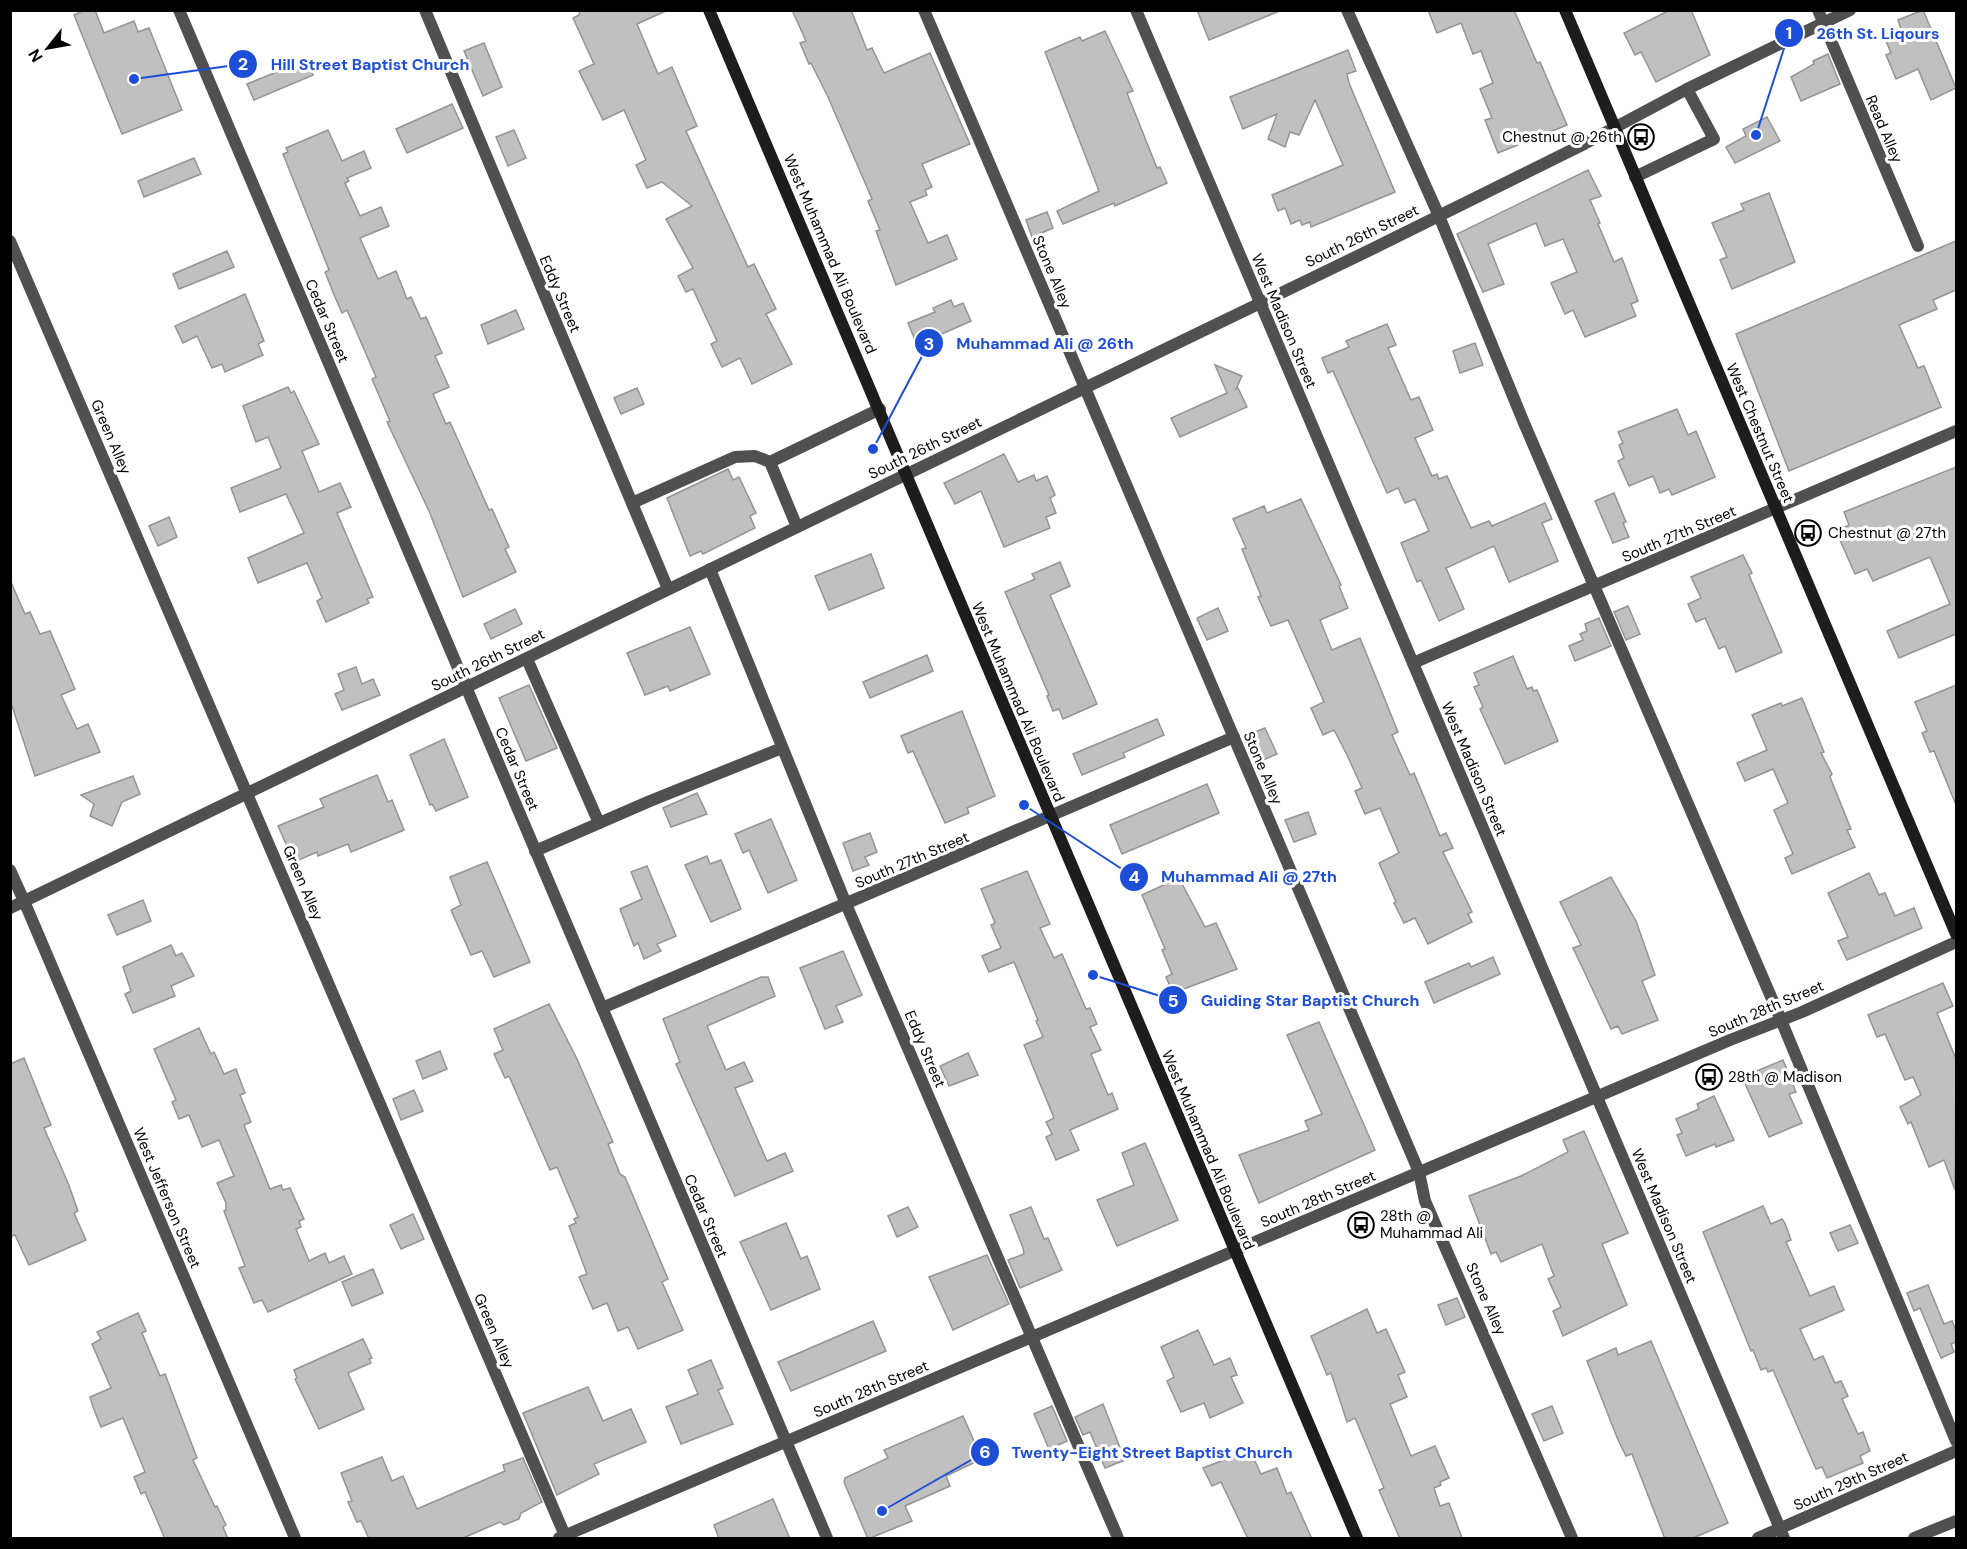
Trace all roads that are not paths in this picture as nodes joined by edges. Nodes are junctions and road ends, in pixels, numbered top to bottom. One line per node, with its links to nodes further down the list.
1 (179, 10): 31 (street, Cedar Street)
2 (424, 10): 23 (street, Eddy Street)
3 (709, 10): 19 (main road, West Muhammad Ali Boulevard)
4 (924, 10): 18 (street, Stone Alley)
5 (1136, 10): 17 (street, West Madison Street)
6 (1347, 10): 14 (street)
7 (1565, 10): 12 (main road, West Chestnut Street)
8 (1818, 10): 10 (street, Read Alley)
9 (1850, 10): 10 (street, South 26th Street)
10 (1823, 24): 11 (street, South 26th Street); 16 (street, Read Alley)
11 (1687, 89): 12 (street, South 26th Street); 13 (street)
12 (1615, 127): 13 (main road, West Chestnut Street); 14 (street, South 26th Street)
13 (1635, 177): 24 (main road, West Chestnut Street)
14 (1439, 216): 17 (street, South 26th Street); 27 (street)
15 (10, 241): 34 (street, Green Alley)
16 (1918, 246)
17 (1260, 302): 18 (street, South 26th Street); 30 (street, West Madison Street)
18 (1084, 387): 22 (street, South 26th Street); 32 (street, Stone Alley)
19 (880, 409): 21 (street); 22 (main road, West Muhammad Ali Boulevard)
20 (1956, 431): 24 (street, South 27th Street)
21 (770, 462): 23 (street); 25 (street)
22 (907, 474): 25 (street, South 26th Street); 35 (main road, West Muhammad Ali Boulevard)
23 (632, 503): 28 (street, Eddy Street)
24 (1777, 508): 27 (street, South 27th Street); 42 (main road, West Chestnut Street)
25 (798, 527): 26 (street, South 26th Street)
26 (710, 569): 28 (street, South 26th Street); 33 (street, Eddy Street)
27 (1594, 586): 30 (street, South 27th Street); 45 (street)
28 (668, 589): 29 (street, South 26th Street)
29 (527, 658): 31 (street, South 26th Street); 36 (street)
30 (1413, 663): 46 (street, West Madison Street)
31 (466, 688): 34 (street, South 26th Street); 37 (street, Cedar Street)
32 (1233, 737): 35 (street, South 27th Street); 47 (street, Stone Alley)
33 (782, 748): 36 (street); 40 (street, Eddy Street)
34 (249, 794): 39 (street, South 26th Street); 55 (street, Green Alley)
35 (1051, 816): 40 (street, South 27th Street); 48 (main road, West Muhammad Ali Boulevard)
36 (599, 823): 37 (street)
37 (535, 851): 44 (street, Cedar Street)
38 (10, 870): 39 (street, West Jefferson Street)
39 (24, 901): 41 (street, South 26th Street); 56 (street, West Jefferson Street)
40 (846, 904): 44 (street, South 27th Street); 49 (street, Eddy Street)
41 (10, 908)
42 (1956, 934)
43 (1956, 942): 45 (street, South 28th Street)
44 (602, 1008): 51 (street, Cedar Street)
45 (1781, 1020): 46 (street, South 28th Street); 50 (street)
46 (1597, 1097): 47 (street, South 28th Street); 54 (street, West Madison Street)
47 (1419, 1172): 48 (street, South 28th Street); 60 (street, Stone Alley)
48 (1235, 1251): 49 (street, South 28th Street); 59 (main road, West Muhammad Ali Boulevard)
49 (1032, 1337): 51 (street, South 28th Street); 58 (street, Eddy Street)
50 (1956, 1441)
51 (786, 1442): 55 (street, South 28th Street); 57 (street, Cedar Street)
52 (1956, 1451): 54 (street, South 29th Street)
53 (1956, 1521): 62 (street)
54 (1782, 1534): 61 (street, South 29th Street)
55 (563, 1538)
56 (295, 1539)
57 (827, 1539)
58 (1118, 1539)
59 (1357, 1539)
60 (1572, 1539)
61 (1758, 1539)
62 (1914, 1539)

